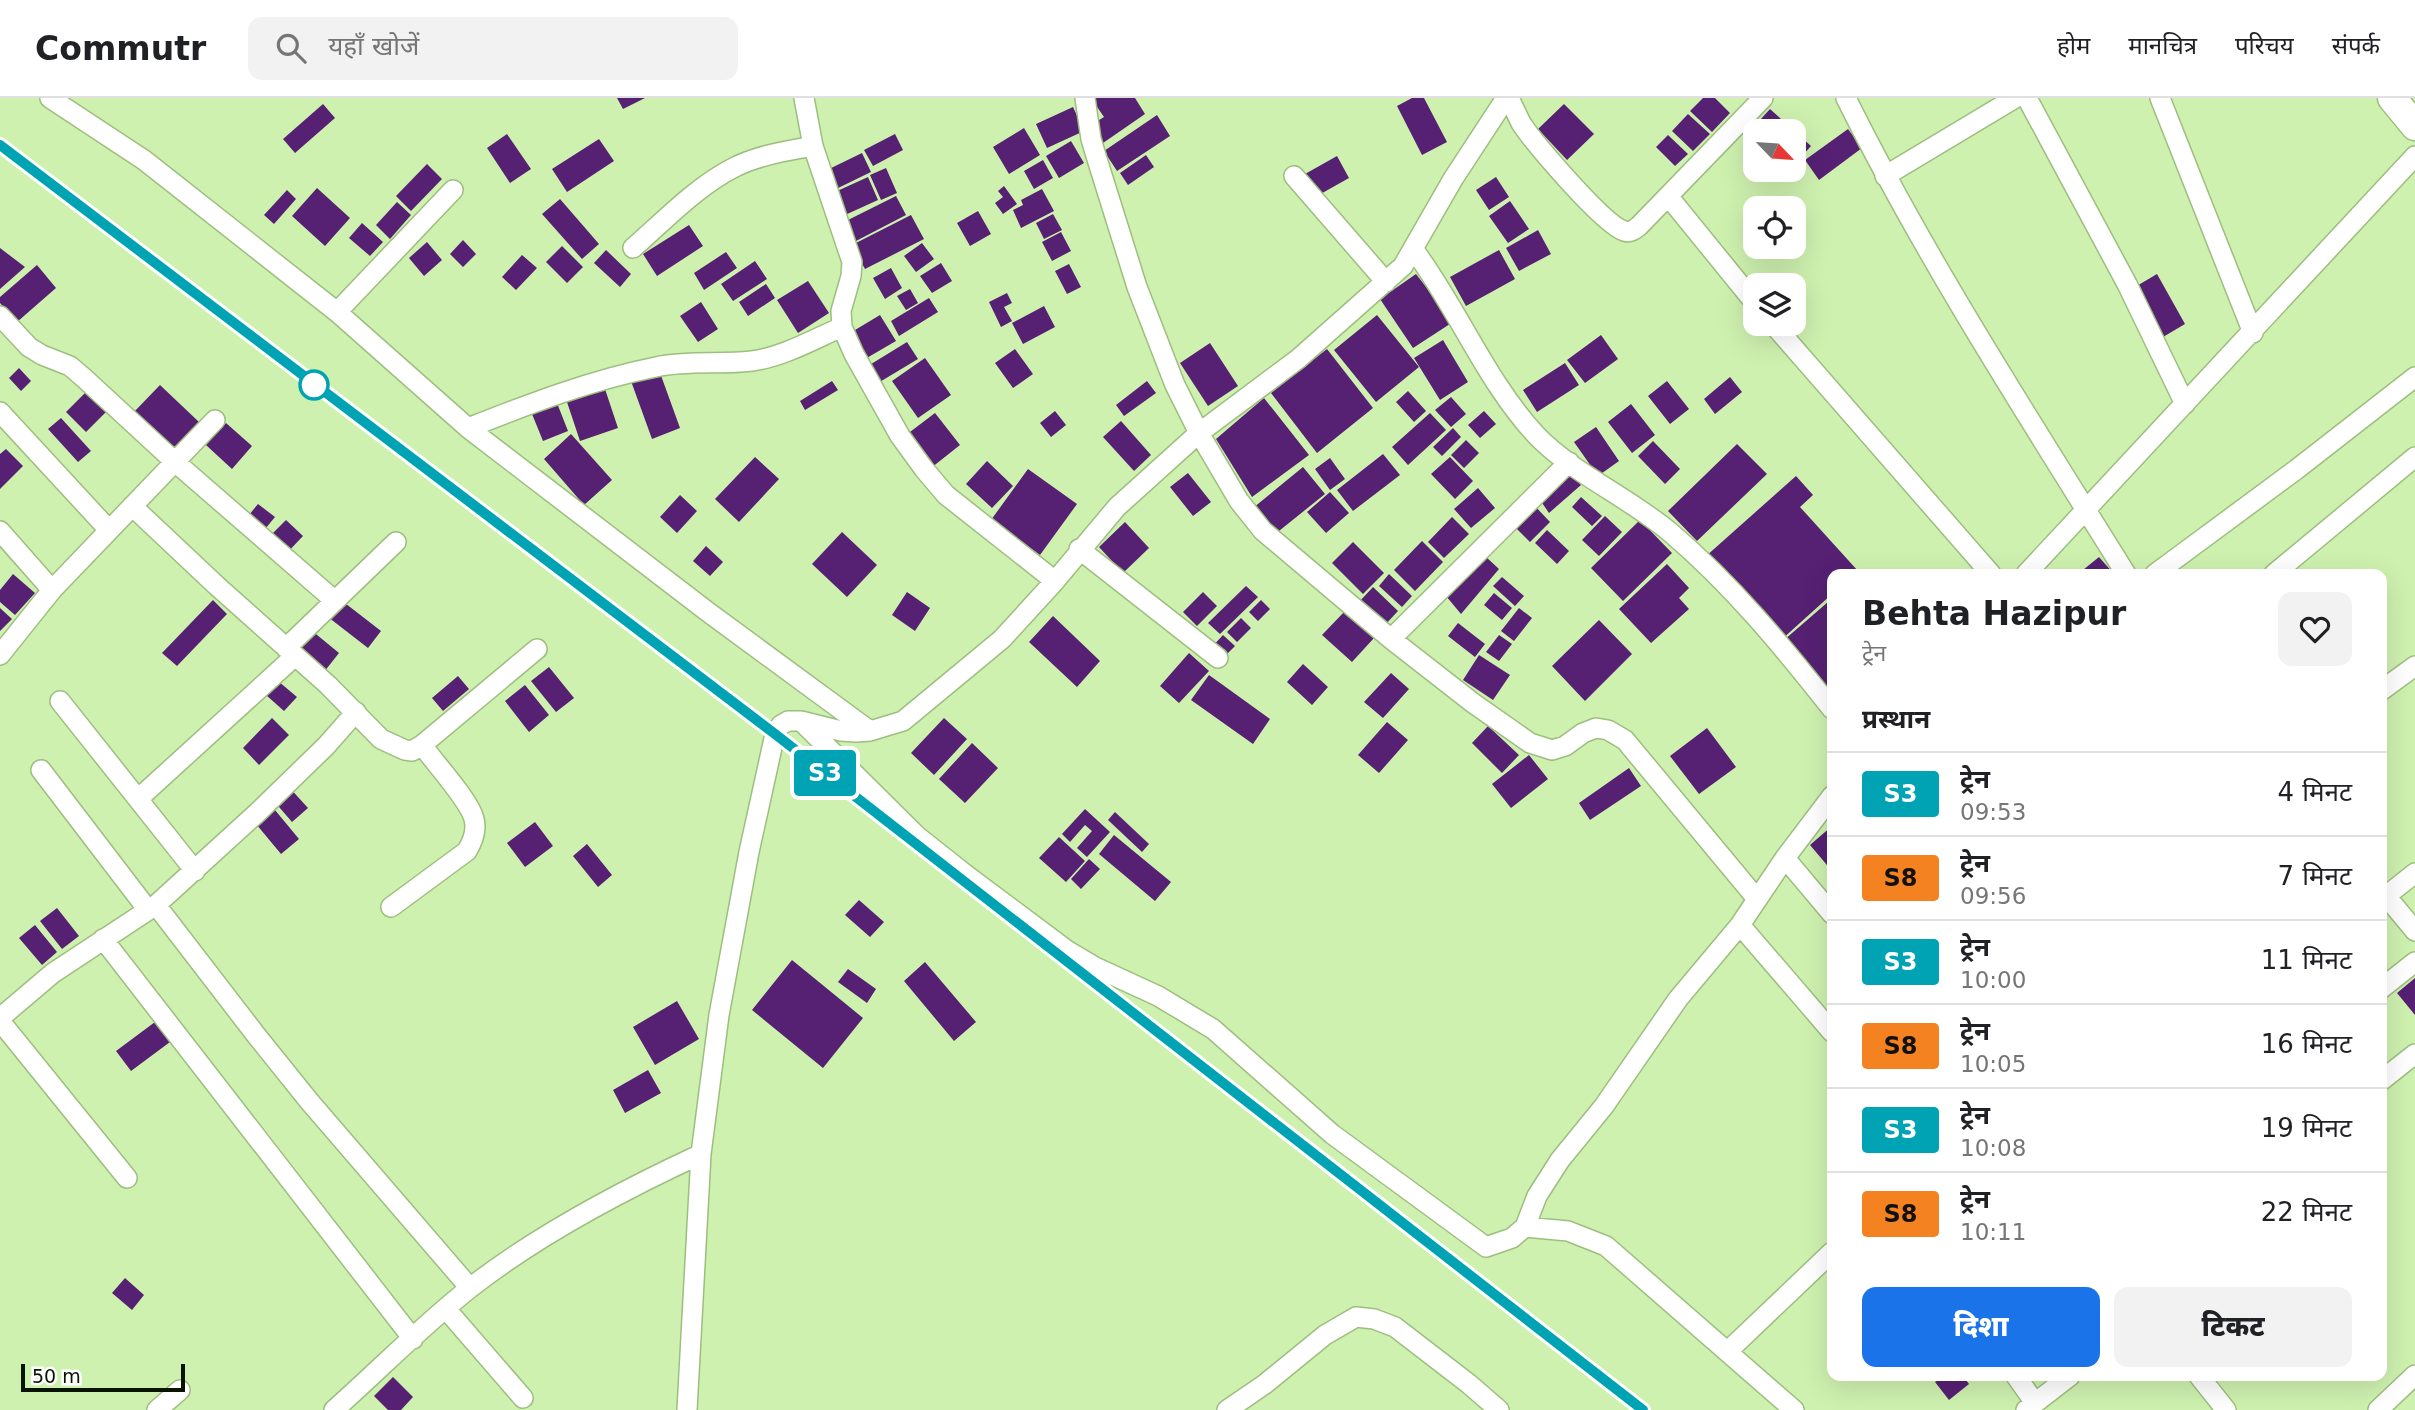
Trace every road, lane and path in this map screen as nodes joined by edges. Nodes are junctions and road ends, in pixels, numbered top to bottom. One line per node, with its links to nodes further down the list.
1 (50, 98): 22 (street)
2 (804, 98): 12 (street)
3 (1085, 98): 32 (street)
4 (1507, 98): 17 (street); 19 (street)
5 (1763, 98): 17 (street)
6 (1846, 98): 15 (street)
7 (2015, 98): 15 (street)
8 (2027, 98): 28 (street)
9 (2160, 98): 25 (street)
10 (2392, 98): 11 (street)
11 (2415, 126)
12 (813, 146): 18 (street); 24 (street)
13 (2415, 156): 25 (street)
14 (1294, 176): 20 (street)
15 (1885, 176): 37 (street)
16 (453, 190): 22 (street)
17 (1668, 196): 21 (street)
18 (633, 248)
19 (1414, 250): 20 (street); 35 (street)
20 (1386, 282): 32 (street)
21 (1743, 288)
22 (337, 312): 31 (street)
23 (0, 316): 34 (street)
24 (842, 327): 31 (street); 47 (street)
25 (2253, 333): 28 (street)
26 (1783, 336): 42 (street)
27 (2415, 377): 45 (street)
28 (2185, 404): 37 (street)
29 (0, 412): 38 (street)
30 (215, 420): 34 (street)
31 (468, 428): 61 (street)
32 (1199, 433): 41 (street); 50 (street)
33 (2415, 457): 46 (street)
34 (174, 461): 36 (street); 49 (street)
35 (1569, 461): 50 (street); 58 (street)
36 (132, 506): 38 (street); 52 (street)
37 (2087, 510): 43 (street); 44 (street)
38 (109, 530): 48 (street)
39 (0, 531): 48 (street)
40 (396, 542): 49 (street)
41 (1079, 549): 47 (street); 54 (street)
42 (1987, 569)
43 (2031, 569)
44 (2123, 569)
45 (2162, 569)
46 (2280, 569)
47 (1055, 581): 61 (street)
48 (52, 590): 53 (street)
49 (334, 600): 52 (street)
50 (1391, 639): 71 (street)
51 (537, 649): 62 (street)
52 (290, 652): 59 (street); 64 (street)
53 (0, 655)
54 (1218, 658)
55 (2415, 666): 56 (street)
56 (2387, 686)
57 (60, 701): 64 (street)
58 (1827, 703)
59 (356, 712): 62 (street); 67 (street)
60 (801, 721): 61 (street); 84 (street); 86 (street)
61 (870, 731)
62 (422, 745): 73 (street)
63 (41, 770): 72 (street)
64 (138, 799): 67 (street)
65 (1827, 803): 66 (street)
66 (1785, 859): 71 (street); 74 (street)
67 (195, 871): 72 (street)
68 (2415, 873): 69 (street)
69 (2387, 891)
70 (2387, 897): 76 (street)
71 (1757, 900): 75 (street)
72 (152, 907): 77 (street); 88 (street)
73 (391, 907)
74 (1827, 908)
75 (1740, 925): 81 (street); 86 (street)
76 (2415, 931)
77 (103, 939): 80 (street); 90 (street)
78 (2415, 962): 79 (street)
79 (2387, 984)
80 (0, 1020): 85 (street)
81 (1827, 1026)
82 (2415, 1054): 83 (street)
83 (2387, 1076)
84 (701, 1154): 88 (street); 101 (street)
85 (127, 1178)
86 (1525, 1227): 91 (street)
87 (1827, 1257): 91 (street)
88 (470, 1288): 89 (street)
89 (446, 1309): 90 (street); 97 (street)
90 (413, 1339): 100 (street)
91 (1728, 1351): 104 (street)
92 (2415, 1375): 106 (street)
93 (2018, 1381): 98 (street)
94 (2064, 1381): 98 (street)
95 (2203, 1381): 105 (street)
96 (180, 1390): 99 (street)
97 (523, 1398)
98 (2031, 1406)
99 (157, 1410)
100 (334, 1410)
101 (687, 1410)
102 (1227, 1410): 103 (street)
103 (1499, 1410)
104 (1794, 1410)
105 (2227, 1410)
106 (2378, 1410)

